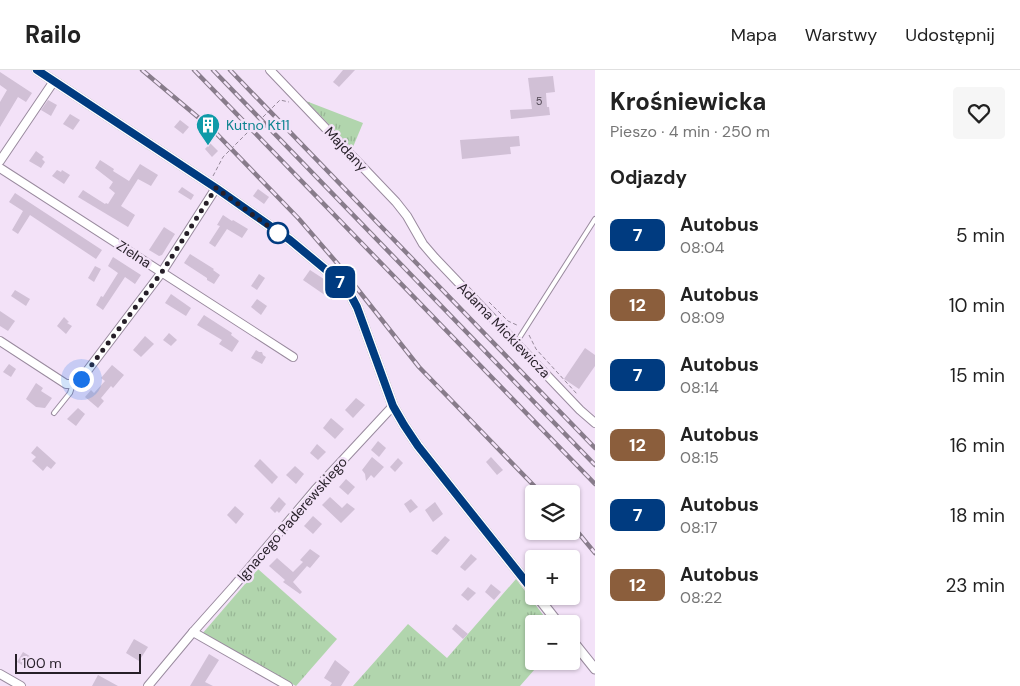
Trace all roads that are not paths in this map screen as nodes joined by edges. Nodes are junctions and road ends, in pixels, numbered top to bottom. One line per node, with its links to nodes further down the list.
1 (37, 70): 3 (street)
2 (270, 70): 8 (street, Majdany)
3 (54, 81): 4 (street); 6 (street)
4 (0, 161)
5 (0, 168): 9 (street, Zielna)
6 (212, 186): 9 (street); 14 (street)
7 (595, 219): 11 (lane)
8 (416, 233): 11 (street, Adama Mickiewicza)
9 (162, 272): 12 (street, Zielna); 13 (street)
10 (0, 342): 13 (street)
11 (516, 343): 16 (street, Adama Mickiewicza)
12 (293, 357)
13 (73, 384): 15 (lane)
14 (393, 406): 17 (street); 18 (street, Ignacego Paderewskiego)
15 (54, 413)
16 (595, 423)
17 (525, 581)
18 (192, 632): 23 (street, Ignacego Paderewskiego); 24 (street)
19 (580, 650): 20 (street)
20 (595, 669)
21 (0, 674): 22 (street)
22 (21, 686)
23 (148, 686)
24 (288, 686)

